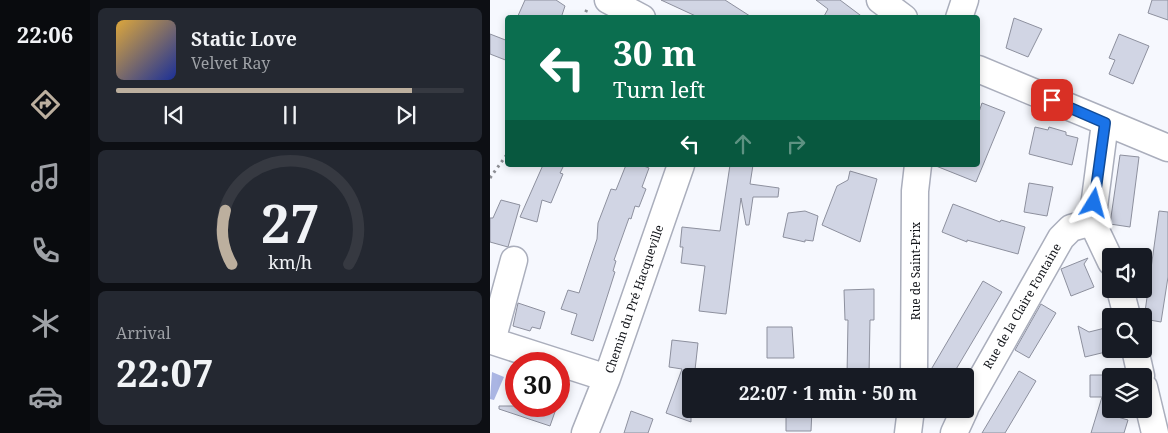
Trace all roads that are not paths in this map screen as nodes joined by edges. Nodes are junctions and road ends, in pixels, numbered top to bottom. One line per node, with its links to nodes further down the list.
1 (608, 0): 4 (street)
2 (880, 0): 5 (street)
3 (965, 0): 6 (street)
4 (636, 15)
5 (900, 15)
6 (960, 15)
7 (980, 70): 8 (street)
8 (1105, 123): 9 (street); 12 (street)
9 (1168, 148)
10 (680, 167): 16 (street, Chemin du Pré Hacqueville)
11 (918, 167): 15 (street, Rue de Saint-Prix)
12 (1092, 222): 13 (street); 17 (street, Rue de la Claire Fontaine)
13 (1104, 248)
14 (514, 260): 16 (street)
15 (914, 368)
16 (607, 378): 22 (street, Chemin du Pré Hacqueville)
17 (974, 389)
18 (910, 418): 23 (street)
19 (960, 418): 24 (street, Rue de la Claire Fontaine)
20 (1152, 418): 25 (street)
21 (1168, 424): 25 (street)
22 (585, 433)
23 (908, 433)
24 (954, 433)
25 (1156, 433)

